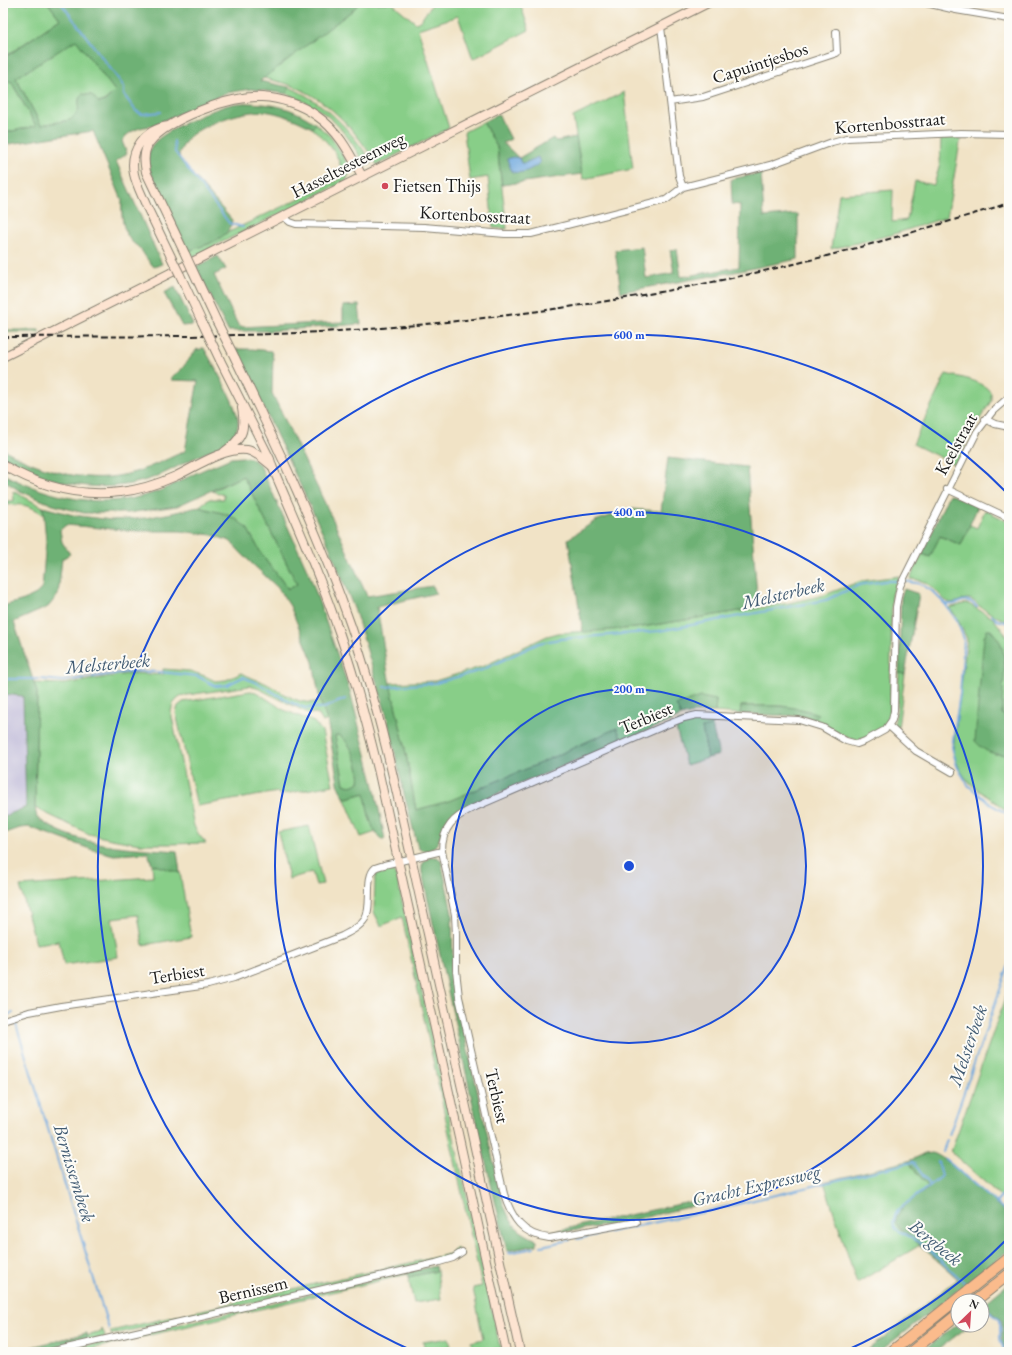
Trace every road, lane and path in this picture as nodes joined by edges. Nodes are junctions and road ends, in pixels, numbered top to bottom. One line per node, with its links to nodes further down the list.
1 (708, 3): 4 (main road, Hasseltsesteenweg)
2 (926, 3): 3 (street)
3 (1009, 19)
4 (661, 27): 6 (street); 9 (main road, Hasseltsesteenweg)
5 (836, 32): 6 (street, Capuintjesbos)
6 (670, 102): 10 (street)
7 (170, 126): 9 (main road); 14 (main road, bridge); 25 (main road, bridge)
8 (1009, 134): 10 (street, Kortenbosstraat)
9 (362, 176): 11 (main road, Hasseltsesteenweg)
10 (683, 187): 11 (street, Kortenbosstraat)
11 (283, 216): 12 (main road, Hasseltsesteenweg)
12 (3, 357)
13 (1009, 397): 15 (street, Keelstraat)
14 (242, 404): 17 (main road); 19 (main road)
15 (985, 419): 16 (street); 20 (street, Keelstraat)
16 (1009, 427)
17 (222, 454): 18 (main road); 19 (main road)
18 (3, 465)
19 (272, 466): 26 (main road)
20 (947, 490): 21 (street, Keelstraat); 22 (street, Keelstraat)
21 (1009, 518)
22 (889, 726): 23 (street); 24 (street, Terbiest)
23 (952, 772)
24 (442, 850): 25 (street, Terbiest); 28 (street, Terbiest)
25 (411, 859): 26 (street, Terbiest); 36 (main road)
26 (398, 862): 27 (street, Terbiest); 35 (main road)
27 (3, 1020)
28 (636, 1222)
29 (462, 1252): 34 (street, Bernissem)
30 (1009, 1258): 37 (highway)
31 (1009, 1274): 32 (highway)
32 (985, 1293)
33 (950, 1320): 38 (highway)
34 (49, 1352)
35 (506, 1352)
36 (520, 1352)
37 (891, 1352)
38 (910, 1352)

